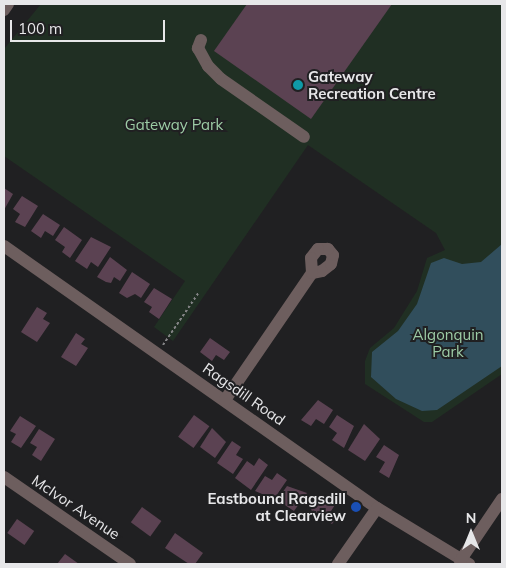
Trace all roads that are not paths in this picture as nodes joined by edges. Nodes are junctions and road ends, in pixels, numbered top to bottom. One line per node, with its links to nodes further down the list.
1 (8, 4): 2 (street)
2 (4, 10)
3 (201, 40): 4 (street)
4 (304, 137)
5 (4, 246): 7 (street, Ragsdill Road)
6 (312, 273): 7 (street)
7 (225, 400): 10 (street, Ragsdill Road)
8 (4, 477): 12 (street, McIvor Avenue)
9 (502, 499): 11 (street)
10 (377, 508): 11 (street, Ragsdill Road); 13 (street)
11 (464, 562)
12 (130, 564)
13 (338, 564)

